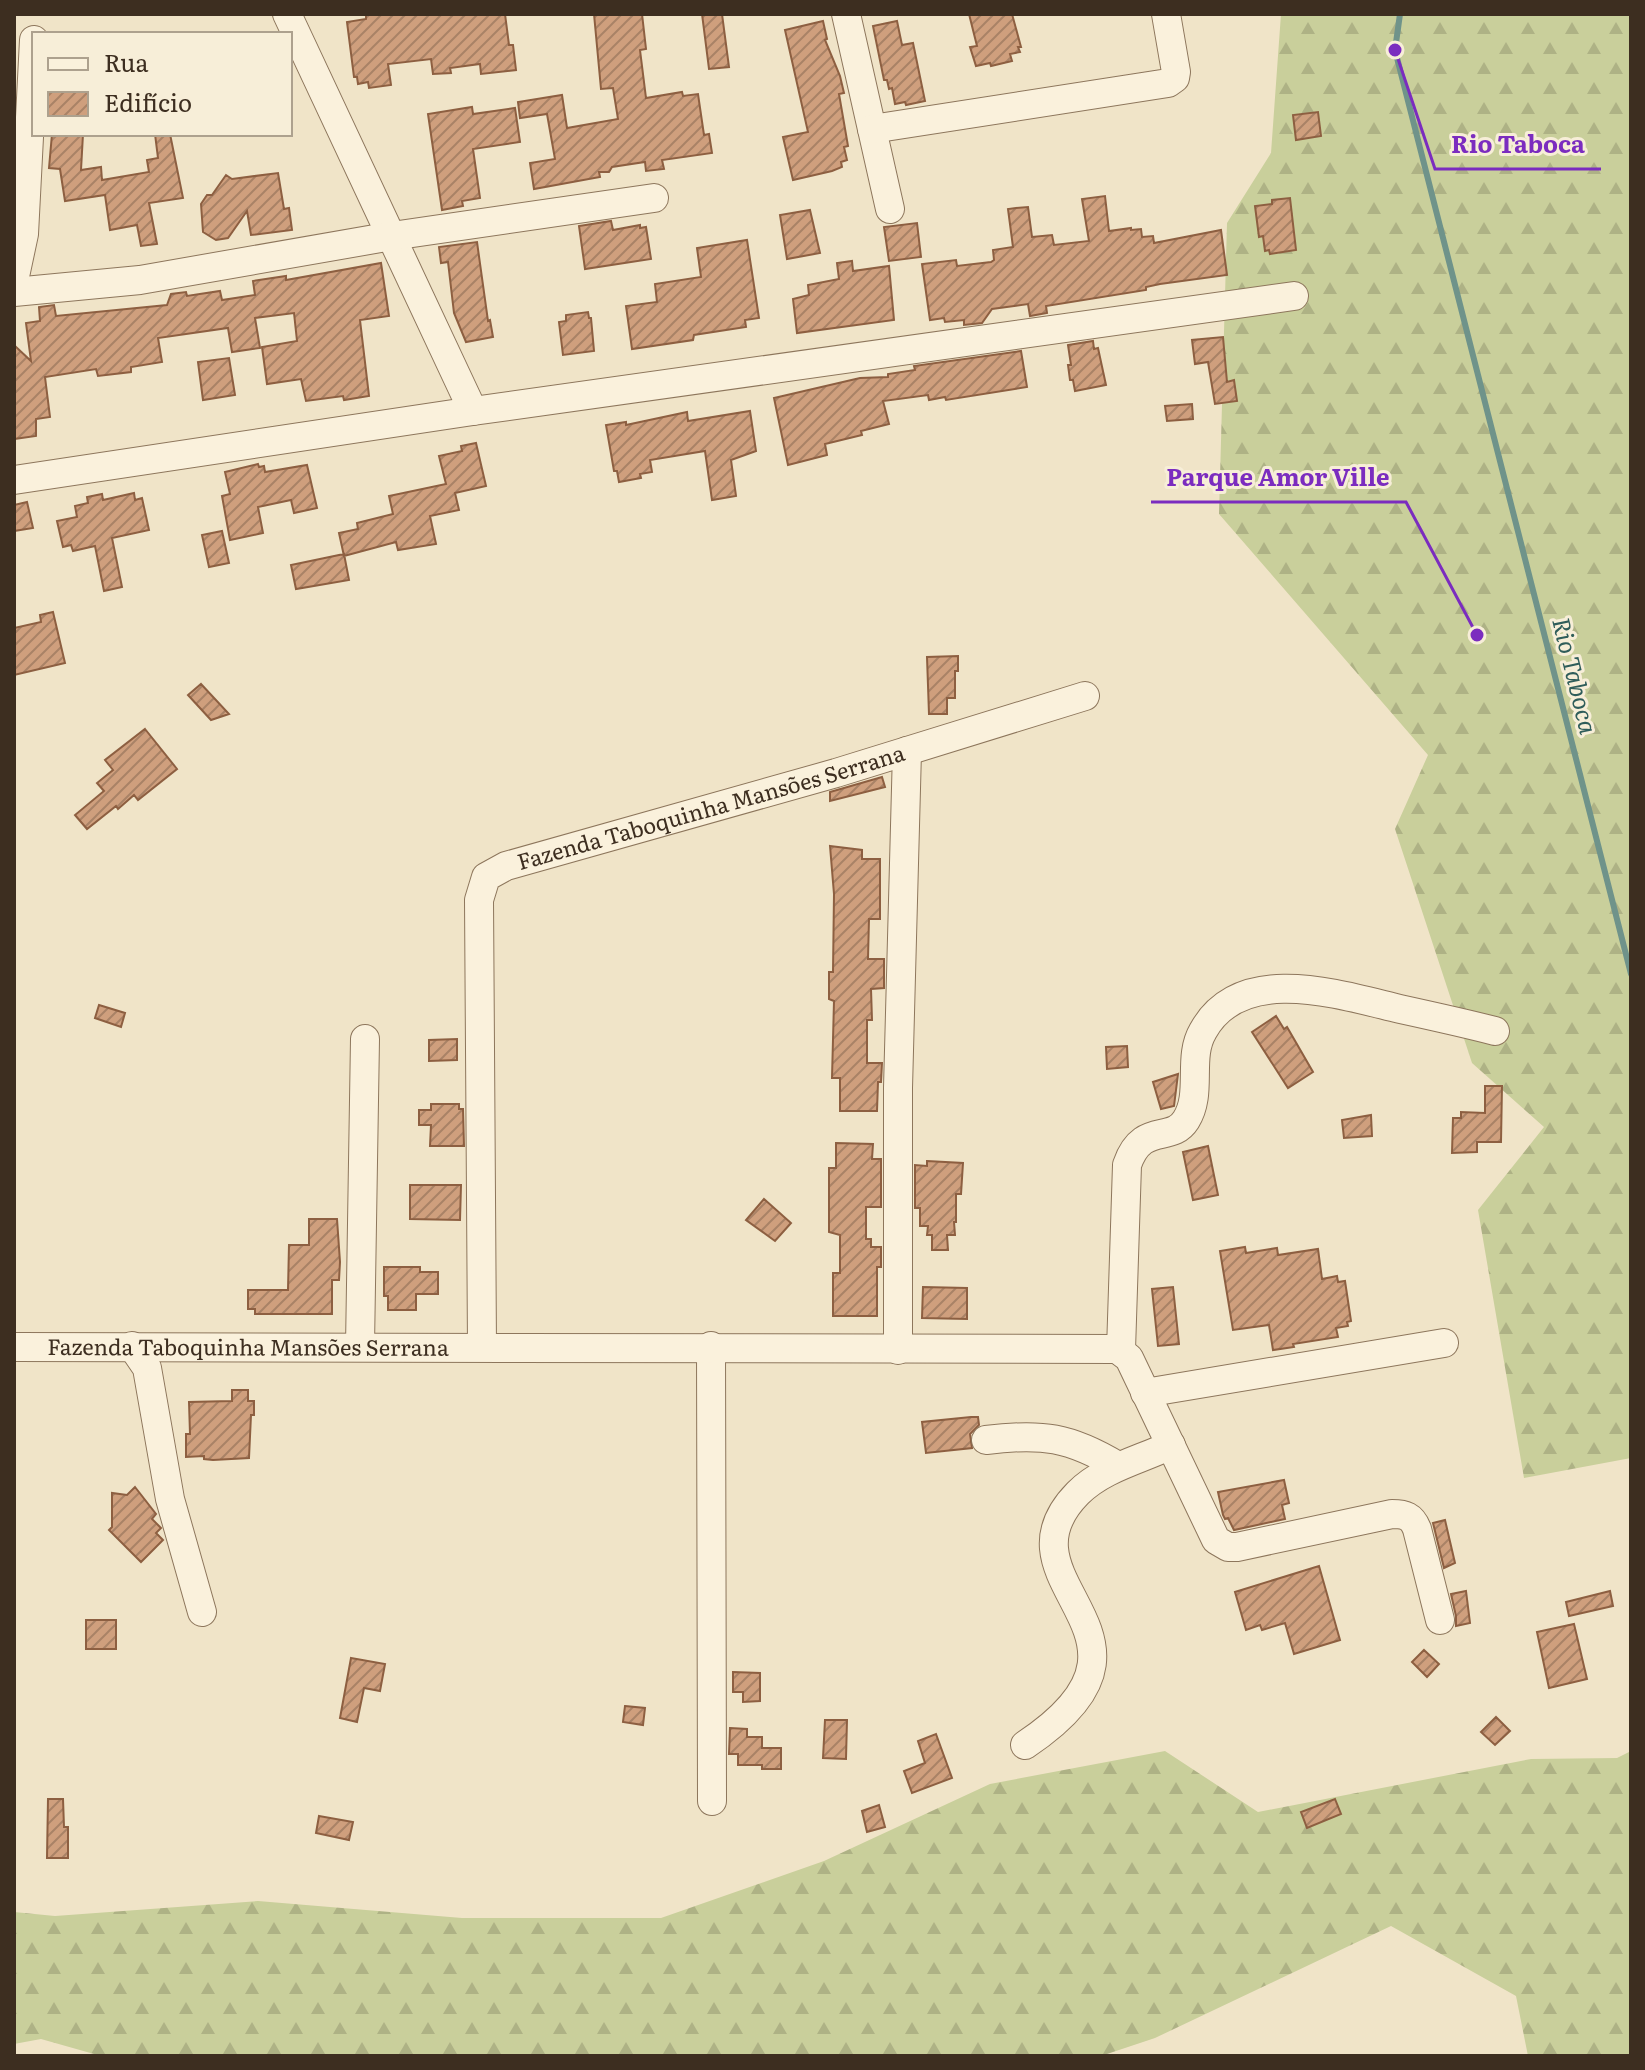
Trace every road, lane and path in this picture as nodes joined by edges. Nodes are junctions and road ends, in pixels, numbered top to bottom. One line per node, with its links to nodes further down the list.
1 (287, 14): 8 (street)
2 (846, 14): 5 (street)
3 (1166, 14): 5 (street)
4 (32, 79): 9 (street)
5 (872, 129): 7 (street)
6 (654, 198): 8 (street)
7 (890, 209)
8 (392, 236): 10 (street); 12 (street)
9 (14, 281)
10 (14, 292)
11 (1294, 296): 12 (street)
12 (473, 411): 13 (street)
13 (14, 480)
14 (1085, 696): 15 (street)
15 (907, 751): 21 (street, Fazenda Taboquinha Mansões Serrana); 24 (street, Fazenda Taboquinha Mansões Serrana)
16 (1495, 1031): 25 (street)
17 (365, 1039): 20 (street)
18 (1444, 1343): 26 (street)
19 (132, 1346): 20 (street, Fazenda Taboquinha Mansões Serrana); 23 (street, Fazenda Taboquinha Mansões Serrana); 30 (street)
20 (360, 1346): 21 (street, Fazenda Taboquinha Mansões Serrana)
21 (482, 1346): 22 (street, Fazenda Taboquinha Mansões Serrana)
22 (711, 1346): 24 (street, Fazenda Taboquinha Mansões Serrana); 33 (street)
23 (14, 1347)
24 (898, 1350): 25 (street, Fazenda Taboquinha Mansões Serrana)
25 (1121, 1350): 26 (street)
26 (1145, 1393): 28 (street)
27 (986, 1440): 29 (street)
28 (1171, 1445): 29 (street); 31 (street)
29 (1118, 1466): 32 (street)
30 (202, 1612)
31 (1440, 1620)
32 (1025, 1745)
33 (712, 1801)

